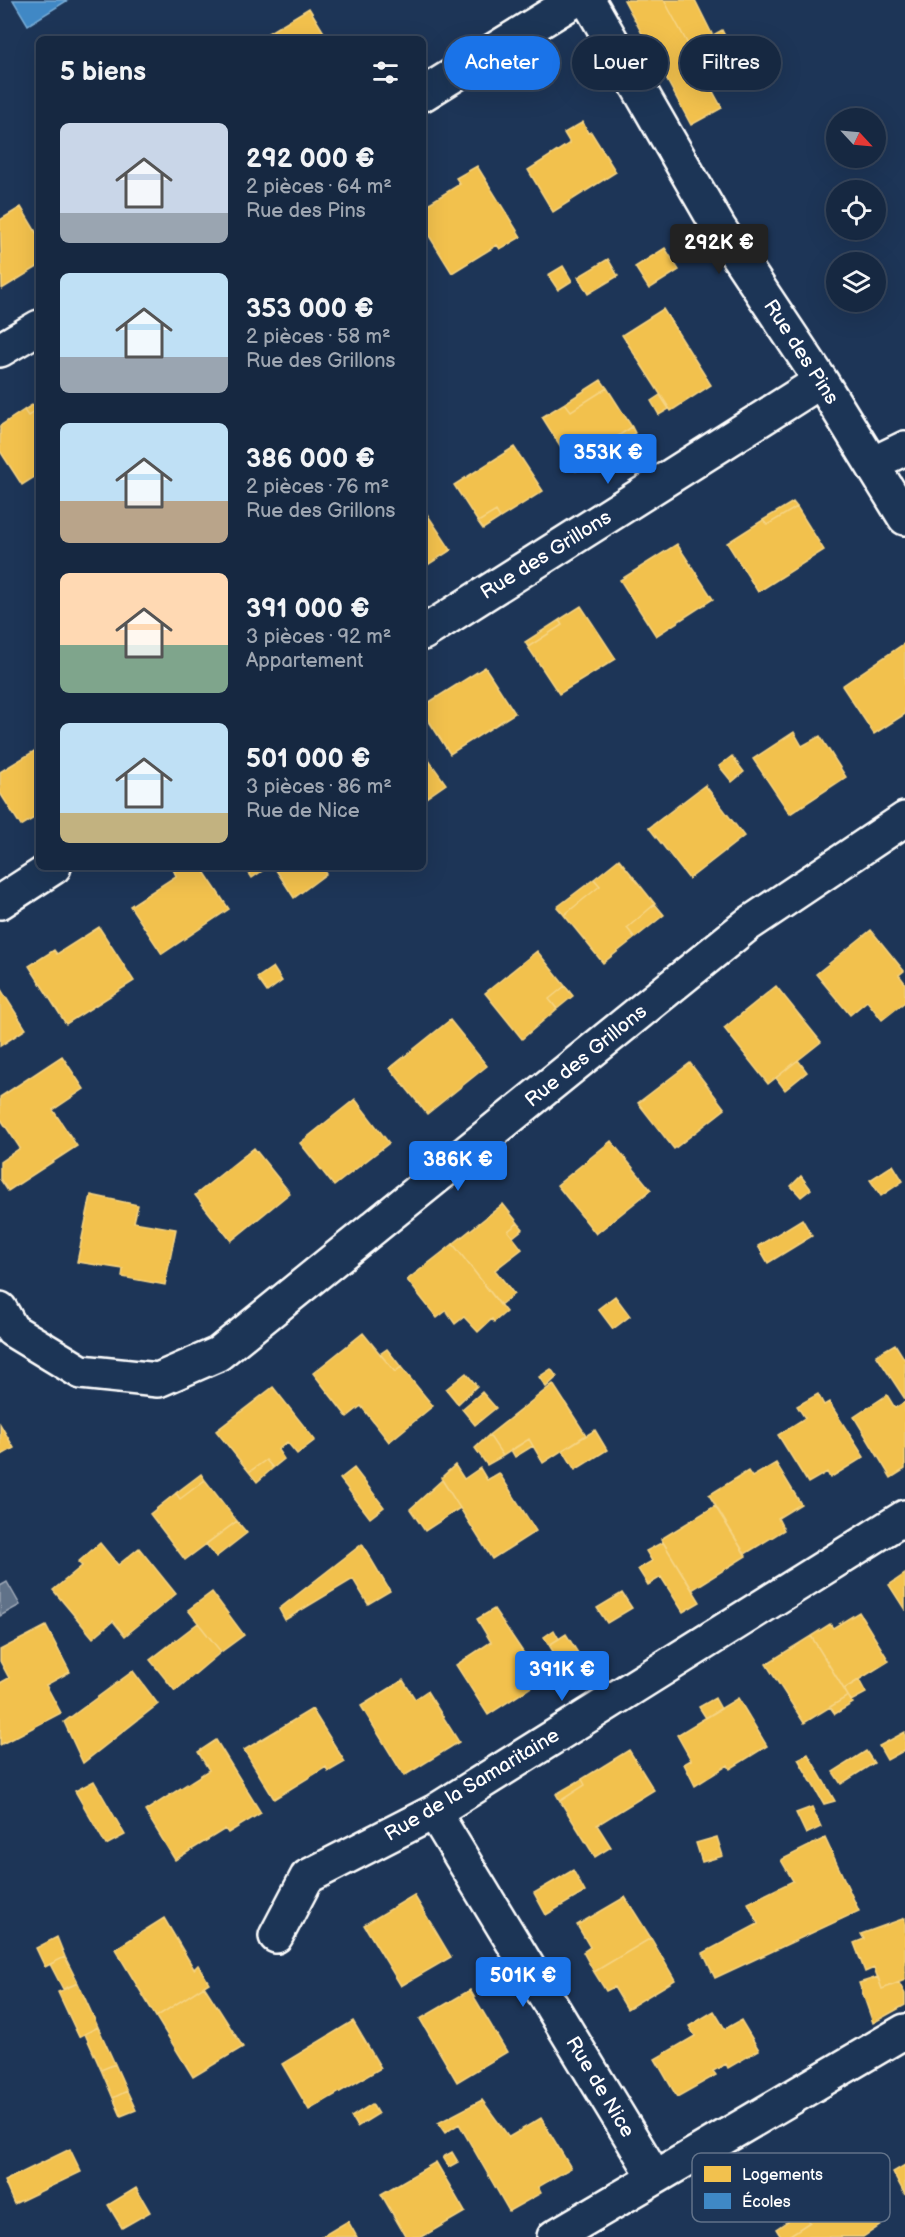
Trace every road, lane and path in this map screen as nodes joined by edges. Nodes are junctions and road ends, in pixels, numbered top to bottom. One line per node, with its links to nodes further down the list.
1 (575, 0): 3 (street)
2 (588, 0): 6 (street, Rue des Pins)
3 (426, 92)
4 (36, 329): 5 (street)
5 (0, 350)
6 (821, 381): 8 (street, Rue des Pins); 10 (street, Rue des Grillons)
7 (905, 448): 8 (street)
8 (872, 464): 9 (street, Rue des Pins)
9 (905, 518)
10 (426, 631)
11 (905, 819): 14 (street, Rue des Grillons)
12 (49, 870): 13 (street)
13 (0, 902)
14 (0, 1309)
15 (905, 1517): 16 (street, Rue de la Samaritaine)
16 (434, 1812): 17 (street, Rue de la Samaritaine); 21 (street, Rue de Nice)
17 (276, 1936)
18 (905, 2031): 19 (street)
19 (696, 2153)
20 (692, 2155): 21 (street)
21 (655, 2177): 22 (street)
22 (554, 2237)

